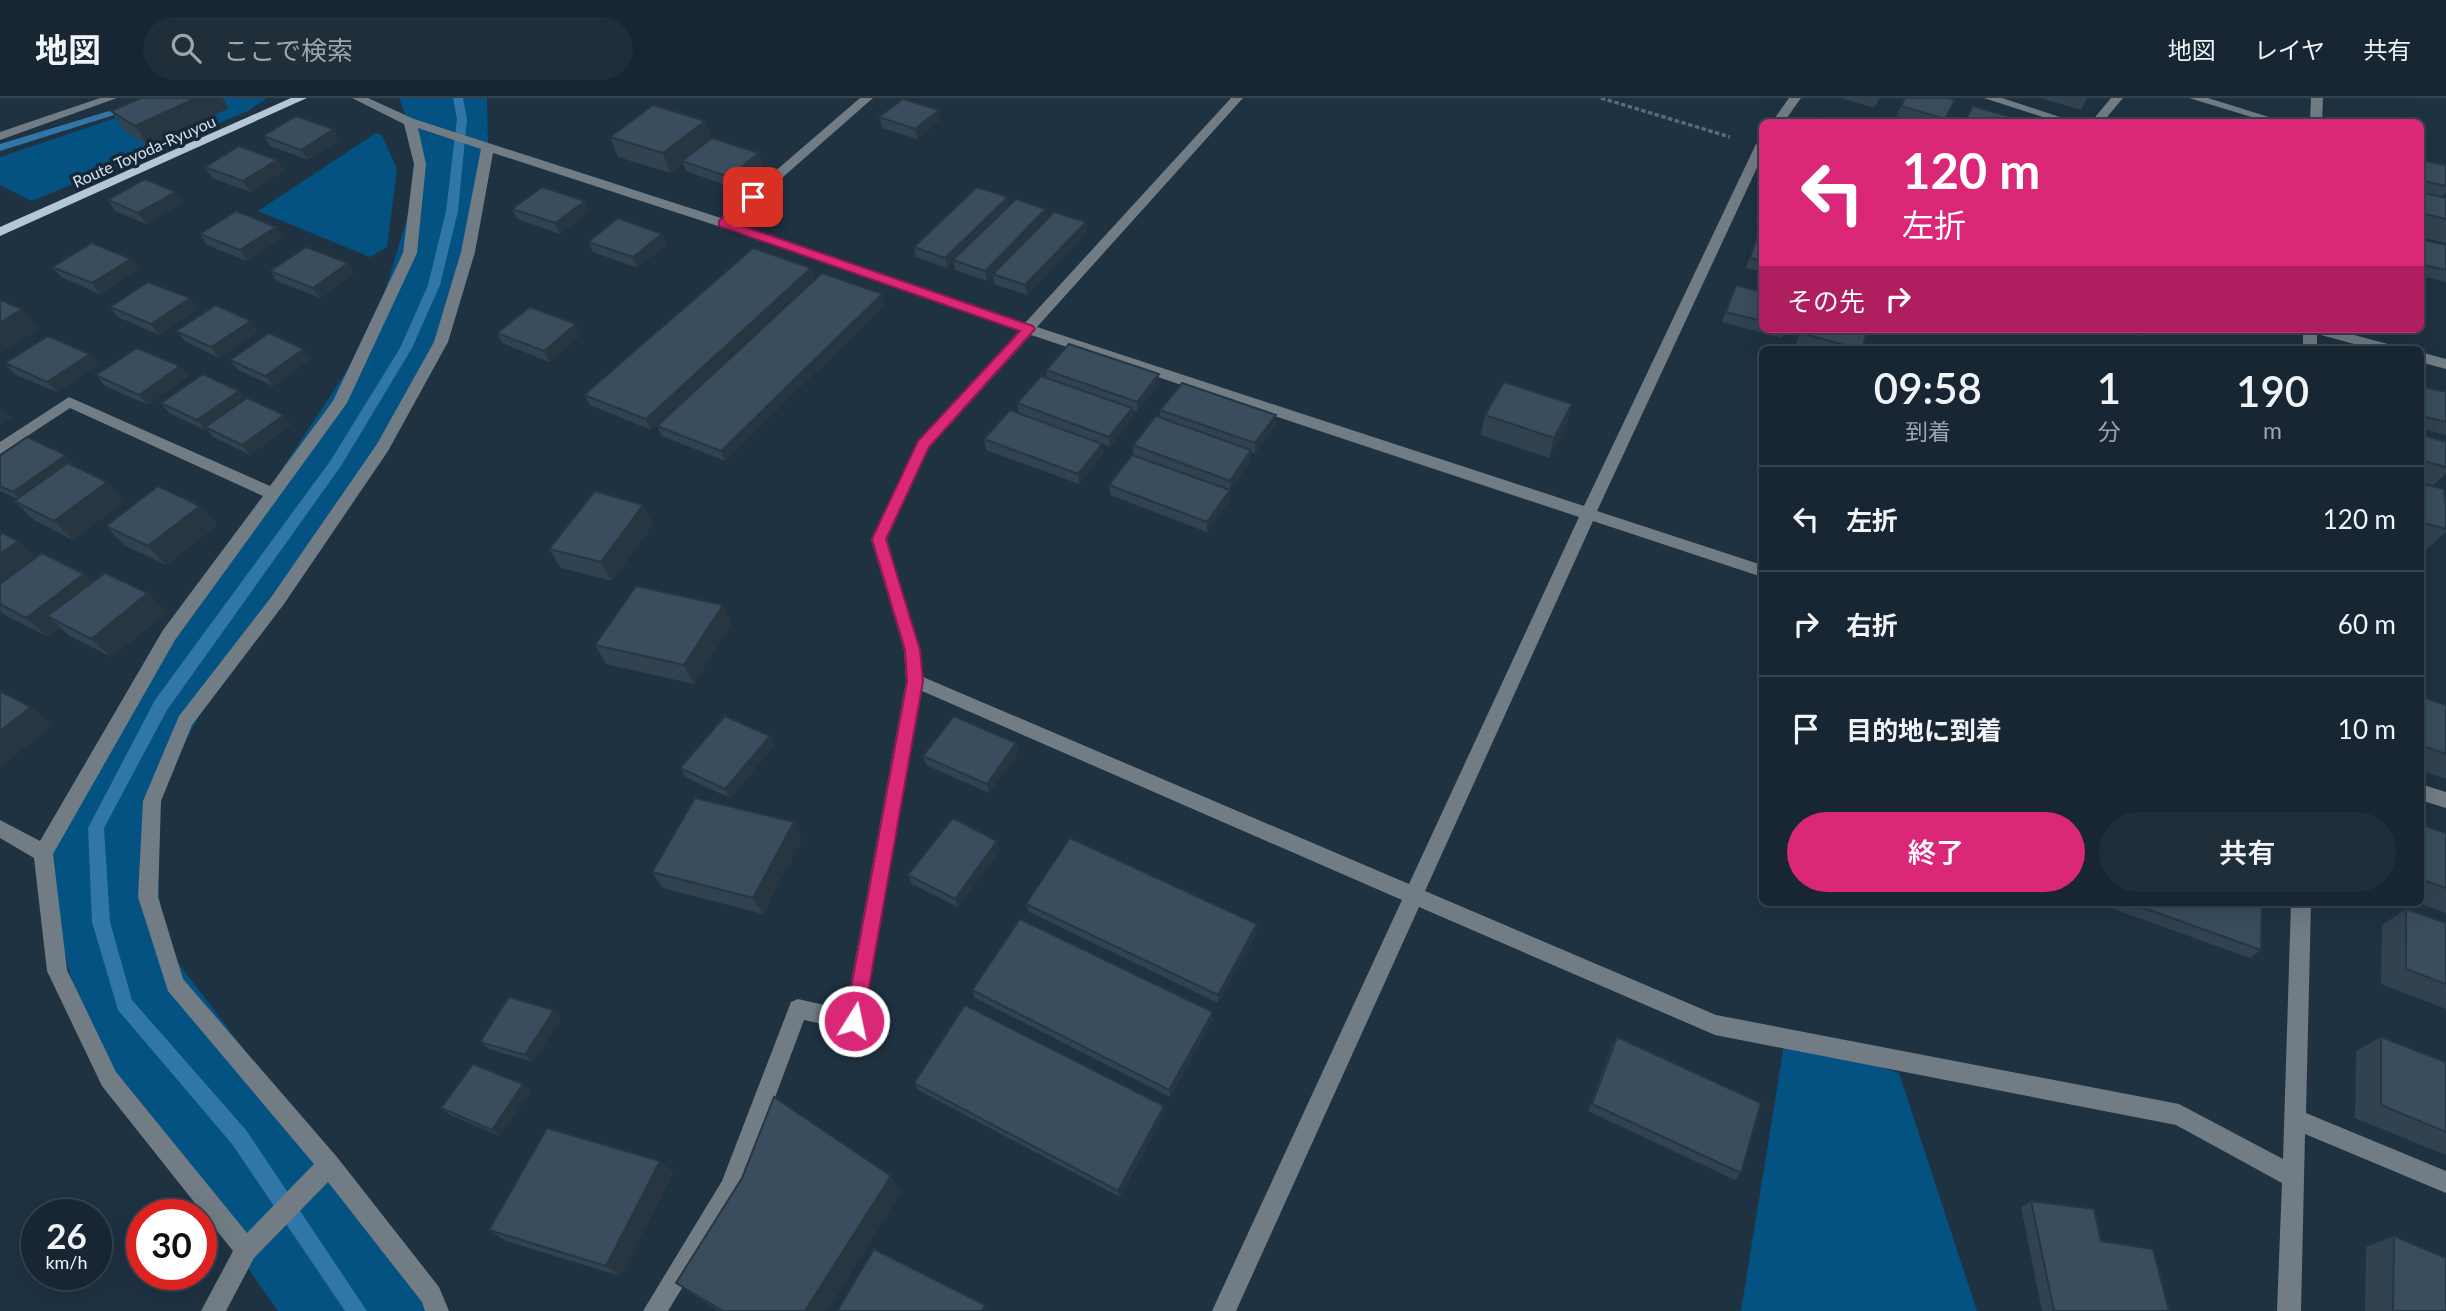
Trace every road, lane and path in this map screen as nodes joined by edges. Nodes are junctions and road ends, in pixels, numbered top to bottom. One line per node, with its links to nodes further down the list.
1 (111, 98): 18 (street)
2 (301, 98): 23 (main road, Route Toyoda-Ryuyou)
3 (358, 98): 17 (street)
4 (867, 98): 22 (street)
5 (1237, 98): 24 (street)
6 (1601, 98): 19 (path)
7 (1795, 98): 12 (street)
8 (1990, 98): 13 (street)
9 (2117, 98): 14 (street)
10 (2195, 98): 15 (street)
11 (2317, 98): 16 (street)
12 (1779, 119)
13 (2059, 119)
14 (2100, 119)
15 (2268, 119)
16 (2316, 119)
17 (410, 122): 20 (street); 30 (street)
18 (0, 136)
19 (1759, 145)
20 (488, 147): 22 (street); 41 (street)
21 (1759, 152): 31 (street)
22 (723, 223): 24 (street)
23 (0, 232)
24 (1028, 329): 31 (street); 33 (street)
25 (2328, 333): 26 (street)
26 (2379, 346)
27 (2424, 358): 28 (street)
28 (2446, 364)
29 (0, 449): 30 (street)
30 (274, 494): 37 (street)
31 (1589, 512): 32 (street); 38 (street)
32 (1759, 570)
33 (915, 681): 38 (street); 47 (street)
34 (2424, 793): 35 (street)
35 (2446, 800)
36 (0, 828): 37 (street)
37 (43, 853): 44 (street)
38 (1415, 897): 42 (street); 48 (street)
39 (2301, 906): 40 (street)
40 (2295, 1119): 42 (street); 43 (street)
41 (329, 1165): 44 (street); 46 (street)
42 (2293, 1177): 49 (street)
43 (2446, 1182)
44 (246, 1250): 45 (street)
45 (214, 1311)
46 (437, 1311)
47 (655, 1311)
48 (1224, 1311)
49 (2289, 1311)

